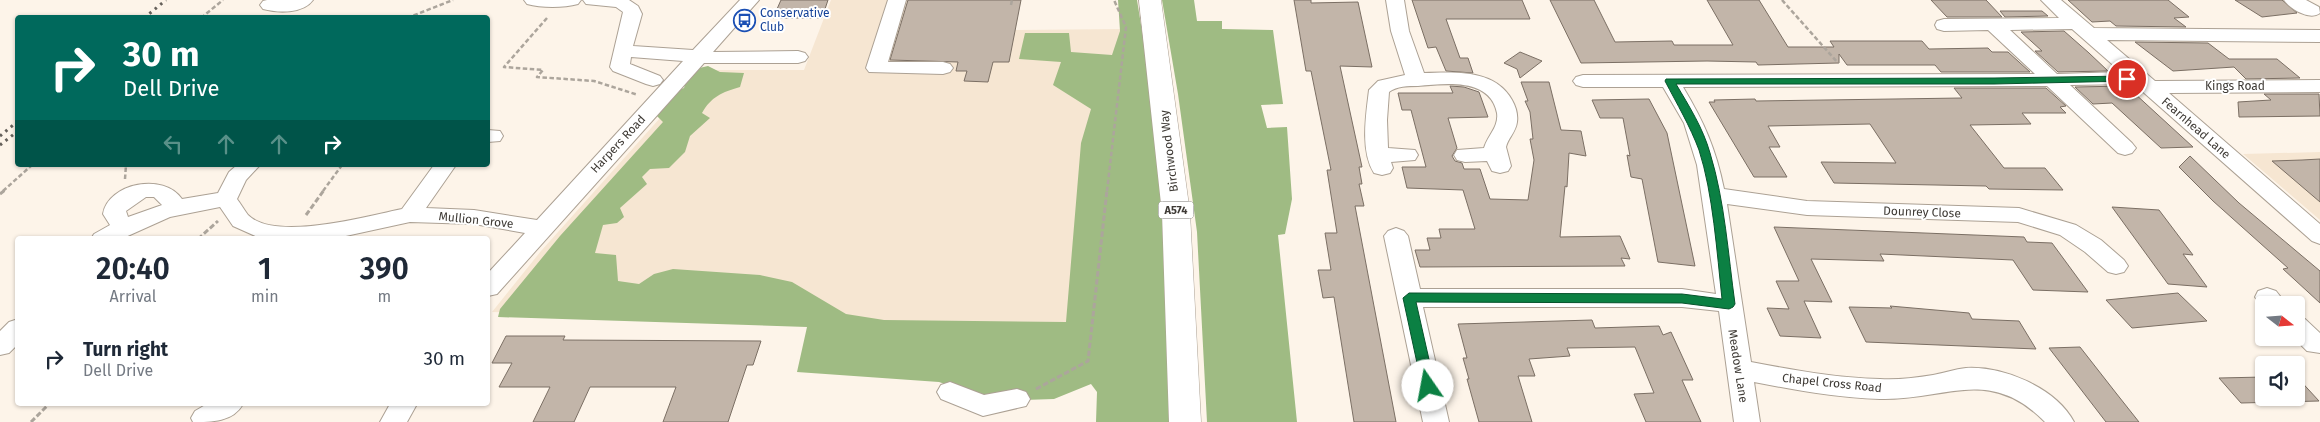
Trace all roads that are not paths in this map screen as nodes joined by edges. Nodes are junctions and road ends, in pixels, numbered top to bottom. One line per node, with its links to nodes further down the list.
1 (533, 0): 2 (street)
2 (567, 0)
3 (592, 0): 17 (street)
4 (750, 0): 18 (street, Harpers Road)
5 (897, 0): 20 (street)
6 (1150, 0): 57 (main road, Birchwood Way / A574)
7 (1395, 0): 22 (street)
8 (2050, 0): 15 (street, Fearnhead Lane)
9 (2293, 0): 12 (street)
10 (269, 5): 11 (street)
11 (301, 7)
12 (2312, 11)
13 (1993, 24): 14 (street); 15 (street); 23 (street)
14 (1944, 25)
15 (2082, 29): 16 (street); 26 (street, Fearnhead Lane)
16 (2320, 36)
17 (622, 51): 18 (street); 21 (street)
18 (698, 56): 19 (street); 36 (street, Harpers Road)
19 (798, 57)
20 (943, 68)
21 (654, 80)
22 (1417, 80): 29 (street); 30 (street)
23 (2054, 80): 25 (street, Kings Road); 26 (street, Kings Road); 28 (street)
24 (1583, 81): 25 (street, Kings Road)
25 (1670, 81): 33 (street, Meadow Lane)
26 (2144, 83): 27 (street, Kings Road); 40 (street, Fearnhead Lane)
27 (2320, 86)
28 (2125, 148)
29 (1407, 155)
30 (1465, 155)
31 (247, 167): 34 (street)
32 (444, 167): 35 (street)
33 (1714, 195): 41 (street, Dounrey Close); 44 (street, Meadow Lane)
34 (229, 203): 37 (street, Mullion Grove); 38 (street)
35 (410, 215): 36 (street, Mullion Grove); 37 (street, Mullion Grove)
36 (541, 228): 42 (street, Harpers Road)
37 (331, 235)
38 (107, 236)
39 (1396, 236): 43 (street)
40 (2320, 236)
41 (2115, 266)
42 (490, 286)
43 (1409, 298): 44 (street); 58 (street)
44 (1729, 304): 49 (street, Meadow Lane)
45 (15, 331): 48 (street)
46 (2305, 334): 47 (street)
47 (2320, 344)
48 (0, 346)
49 (1738, 370): 59 (street, Meadow Lane); 60 (street, Chapel Cross Road)
50 (950, 392): 54 (street)
51 (1017, 399): 54 (street)
52 (226, 406): 55 (street)
53 (403, 406): 56 (street)
54 (981, 414)
55 (204, 418)
56 (393, 422)
57 (1185, 422)
58 (1436, 422)
59 (1747, 422)
60 (2061, 422)

